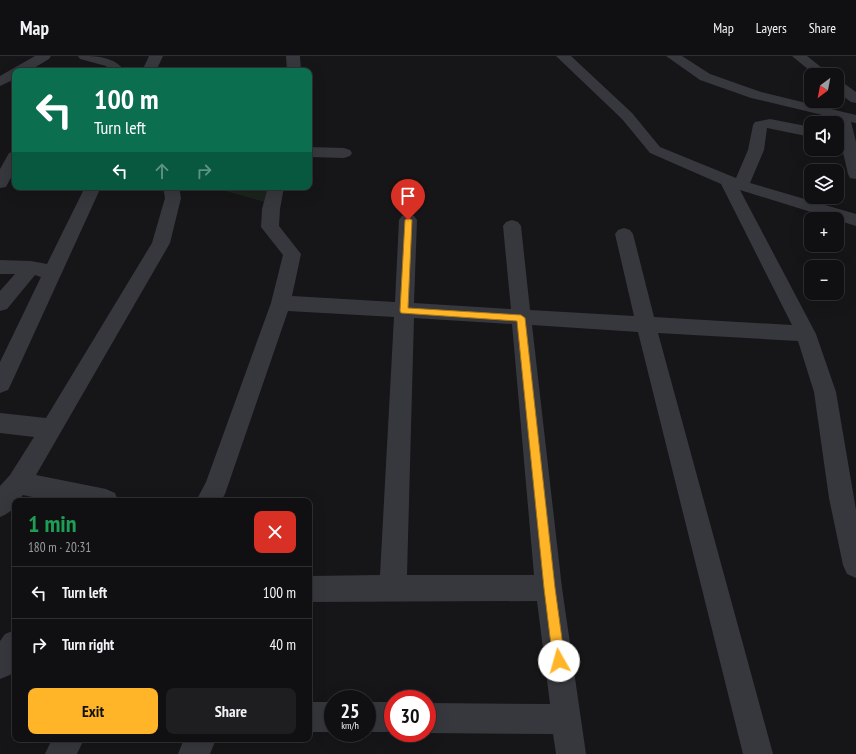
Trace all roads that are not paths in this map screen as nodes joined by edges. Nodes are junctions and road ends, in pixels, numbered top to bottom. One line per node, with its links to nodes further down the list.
1 (44, 56): 8 (street)
2 (85, 56): 9 (street)
3 (156, 56): 10 (street)
4 (293, 56): 11 (street)
5 (563, 56): 26 (street)
6 (673, 56): 17 (street)
7 (799, 56): 12 (street)
8 (24, 68)
9 (115, 68)
10 (150, 68)
11 (294, 68)
12 (815, 68)
13 (12, 75): 14 (street)
14 (0, 82)
15 (844, 90): 16 (street)
16 (856, 99)
17 (849, 117): 19 (street)
18 (804, 130): 26 (street)
19 (844, 133)
20 (844, 144): 24 (street)
21 (312, 152): 22 (street)
22 (344, 153)
23 (12, 161): 25 (street)
24 (856, 174)
25 (0, 183)
26 (734, 183): 31 (street); 42 (street)
27 (92, 190): 36 (street)
28 (171, 190): 45 (street)
29 (275, 190): 37 (street)
30 (408, 220): 39 (street)
31 (856, 220)
32 (512, 226): 40 (street)
33 (624, 234): 41 (street)
34 (0, 267): 35 (street)
35 (31, 268): 36 (street); 38 (street)
36 (52, 272): 43 (street)
37 (281, 303): 39 (street); 48 (street)
38 (0, 304)
39 (404, 311): 40 (street); 53 (street)
40 (521, 318): 41 (street); 51 (street)
41 (646, 325): 42 (street); 65 (street)
42 (806, 334): 50 (street)
43 (0, 384)
44 (0, 423): 45 (street)
45 (52, 429): 46 (street)
46 (18, 483): 47 (street); 49 (street)
47 (91, 498)
48 (210, 498)
49 (0, 505)
50 (856, 565)
51 (549, 588): 53 (street); 59 (street)
52 (312, 589): 53 (street)
53 (393, 590)
54 (12, 648): 55 (street)
55 (0, 665)
56 (312, 716): 57 (street)
57 (324, 717)
58 (436, 718): 59 (street)
59 (567, 719): 64 (street)
60 (67, 742): 62 (street)
61 (199, 742): 63 (street)
62 (60, 754)
63 (193, 754)
64 (571, 754)
65 (758, 754)

